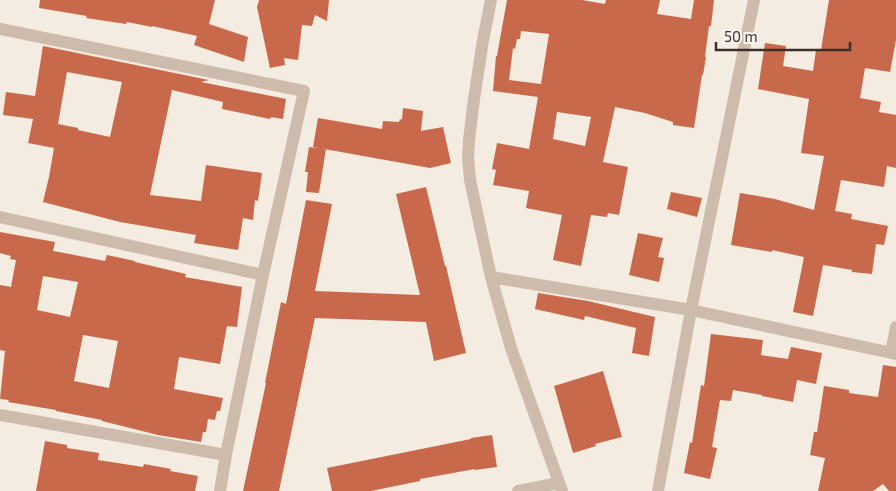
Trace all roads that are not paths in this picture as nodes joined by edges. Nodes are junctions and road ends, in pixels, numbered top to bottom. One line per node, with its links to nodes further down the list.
1 (491, 0): 6 (street)
2 (754, 0): 7 (street)
3 (0, 29): 5 (street)
4 (0, 217): 5 (street)
5 (263, 276): 11 (street)
6 (491, 277): 7 (street); 12 (street)
7 (691, 310): 9 (street); 15 (street)
8 (896, 327): 9 (street)
9 (894, 353)
10 (0, 415): 11 (street)
11 (226, 455): 13 (street)
12 (560, 487): 14 (street)
13 (220, 491)
14 (518, 491)
15 (658, 491)

